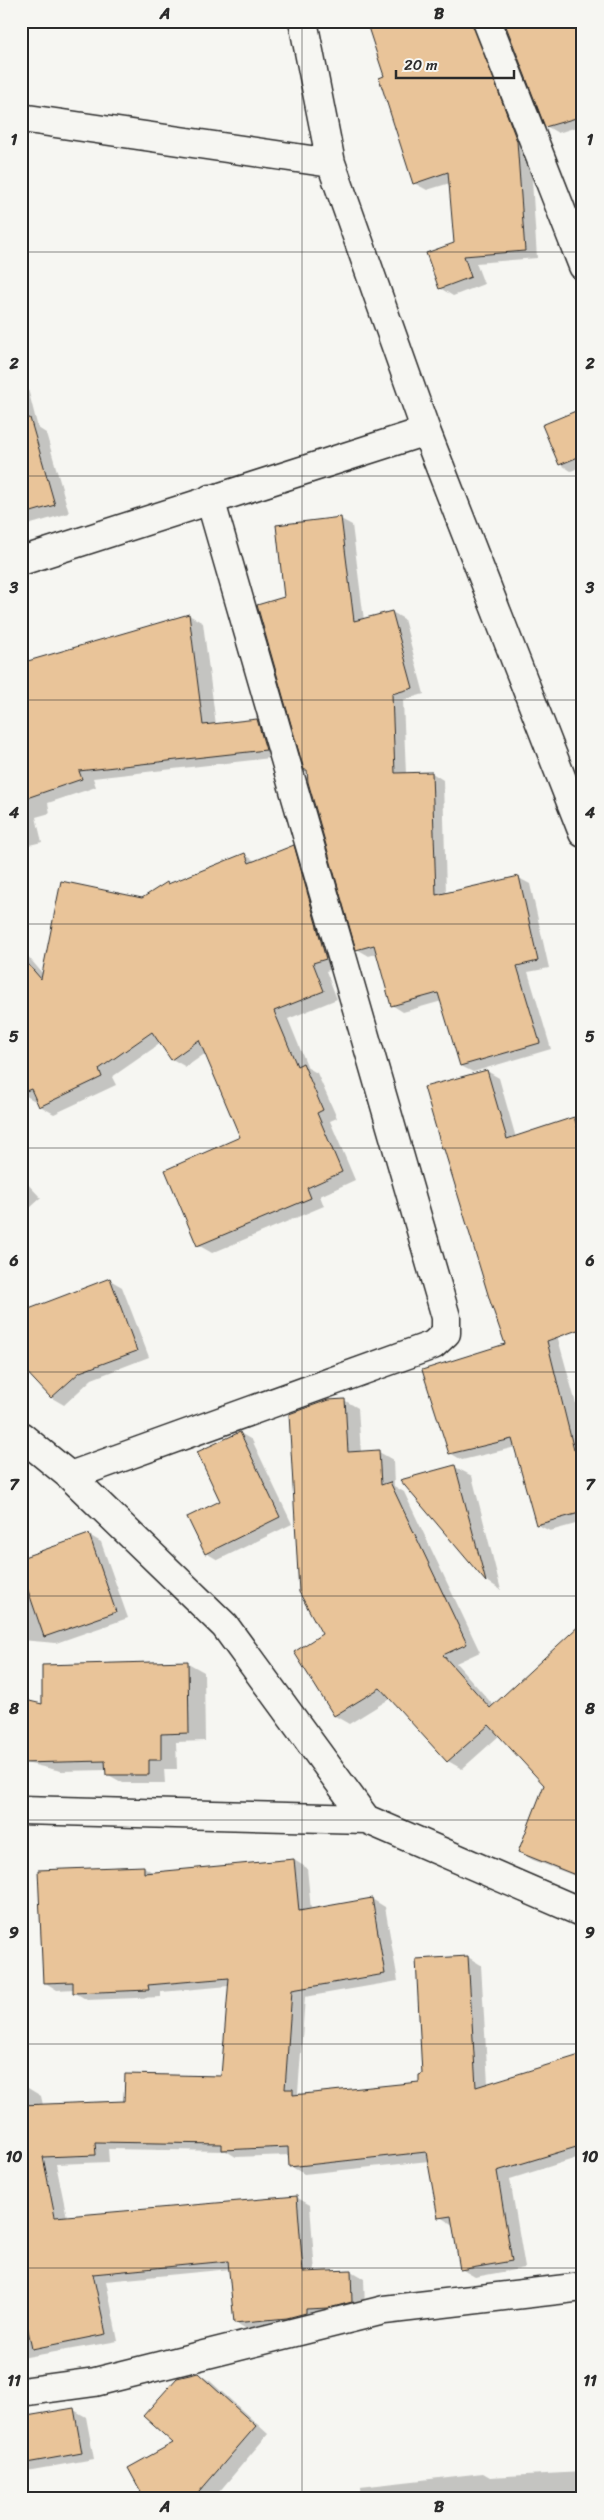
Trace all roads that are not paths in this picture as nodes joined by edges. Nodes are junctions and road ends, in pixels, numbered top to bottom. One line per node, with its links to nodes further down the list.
1 (303, 21): 4 (street)
2 (487, 21): 5 (street)
3 (21, 118): 4 (street)
4 (330, 163): 6 (street)
5 (583, 266)
6 (426, 431): 7 (street); 9 (street)
7 (210, 499): 8 (street); 11 (street)
8 (21, 561)
9 (583, 833)
10 (21, 1436): 11 (street)
11 (70, 1476): 13 (street)
12 (21, 1810): 13 (street)
13 (366, 1819): 14 (street)
14 (583, 1913)
15 (583, 2287): 16 (street)
16 (21, 2392)

